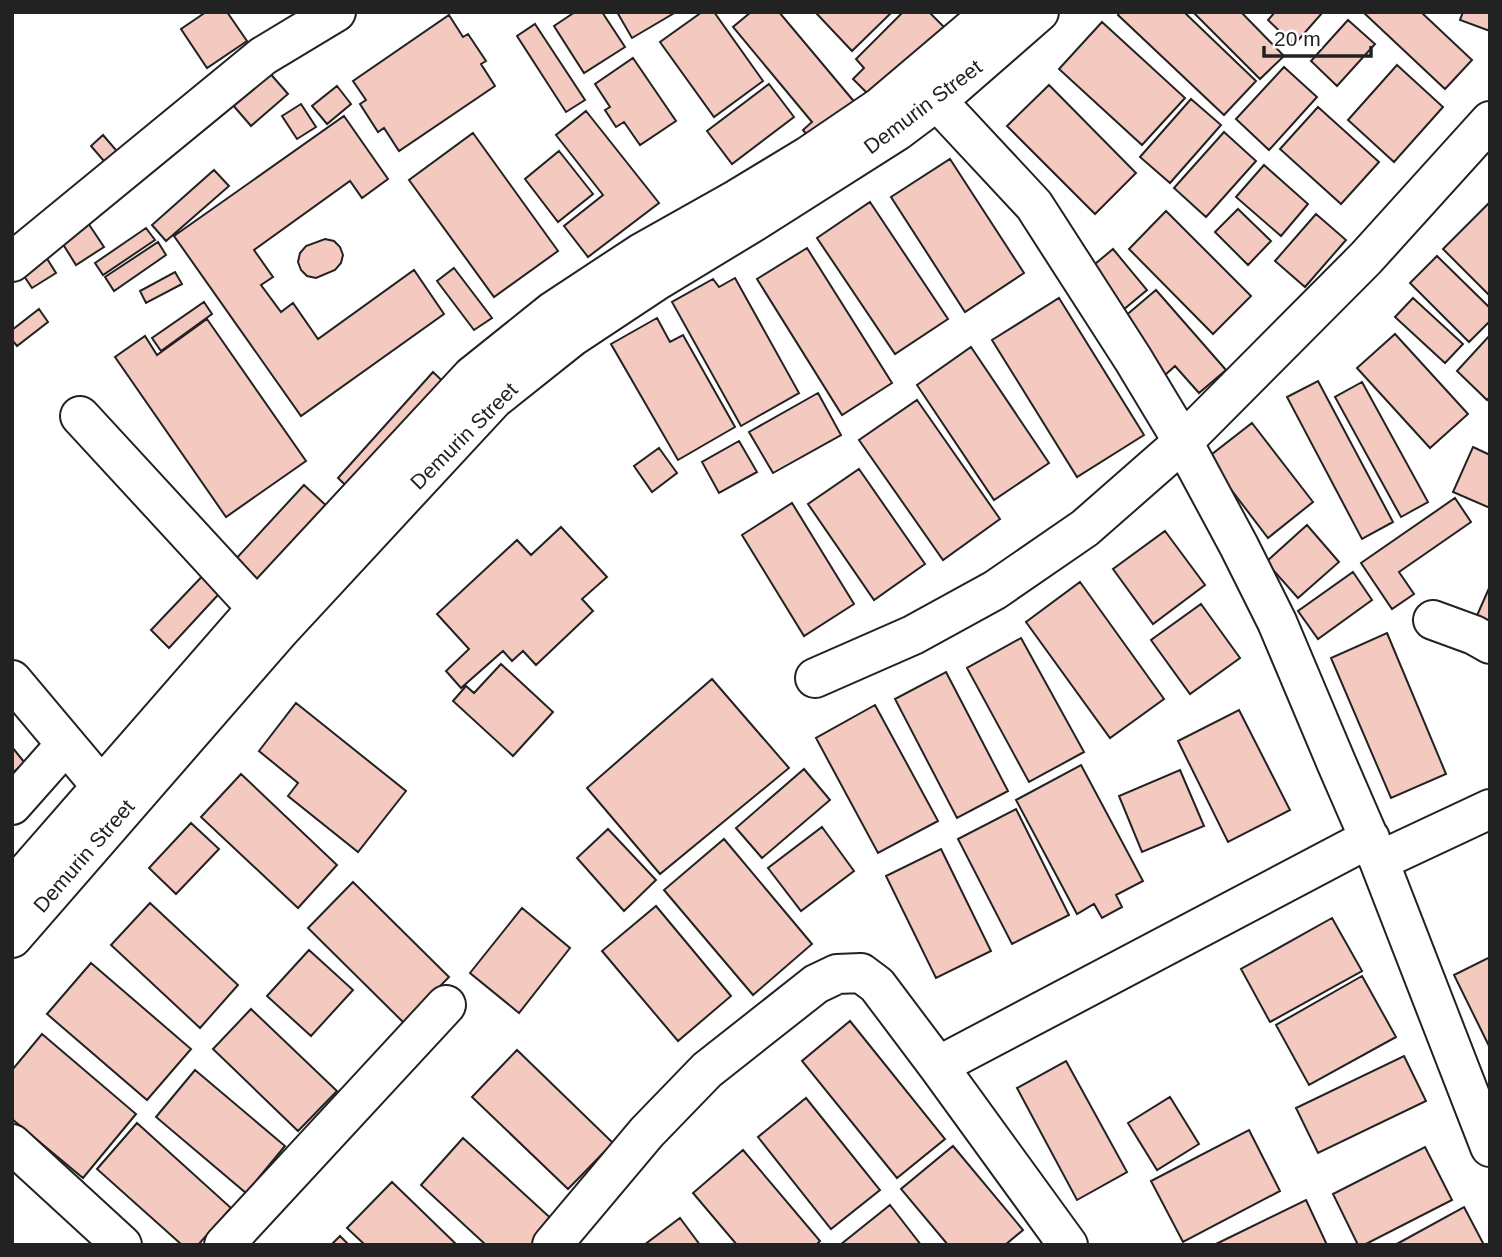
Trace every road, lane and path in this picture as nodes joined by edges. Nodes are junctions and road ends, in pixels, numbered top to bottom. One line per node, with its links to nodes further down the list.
1 (336, 12): 6 (street)
2 (992, 12): 9 (street, Demurin Street)
3 (1039, 12): 4 (street, Demurin Street)
4 (937, 101): 8 (street); 20 (street, Demurin Street)
5 (1490, 121): 8 (street)
6 (12, 262)
7 (79, 416): 9 (street)
8 (1183, 442): 12 (street); 18 (street)
9 (257, 608): 15 (street, Demurin Street)
10 (1433, 620): 11 (street)
11 (1490, 644)
12 (816, 678)
13 (12, 680): 14 (street)
14 (66, 744): 15 (street); 16 (street)
15 (102, 788): 19 (street, Demurin Street)
16 (12, 805)
17 (1490, 809): 18 (street)
18 (1374, 849): 22 (street); 24 (street)
19 (12, 889)
20 (12, 938)
21 (446, 1005): 26 (street)
22 (938, 1066): 27 (street); 28 (street)
23 (12, 1144): 25 (street)
24 (1490, 1147)
25 (122, 1245)
26 (224, 1245)
27 (552, 1245)
28 (1068, 1245)

